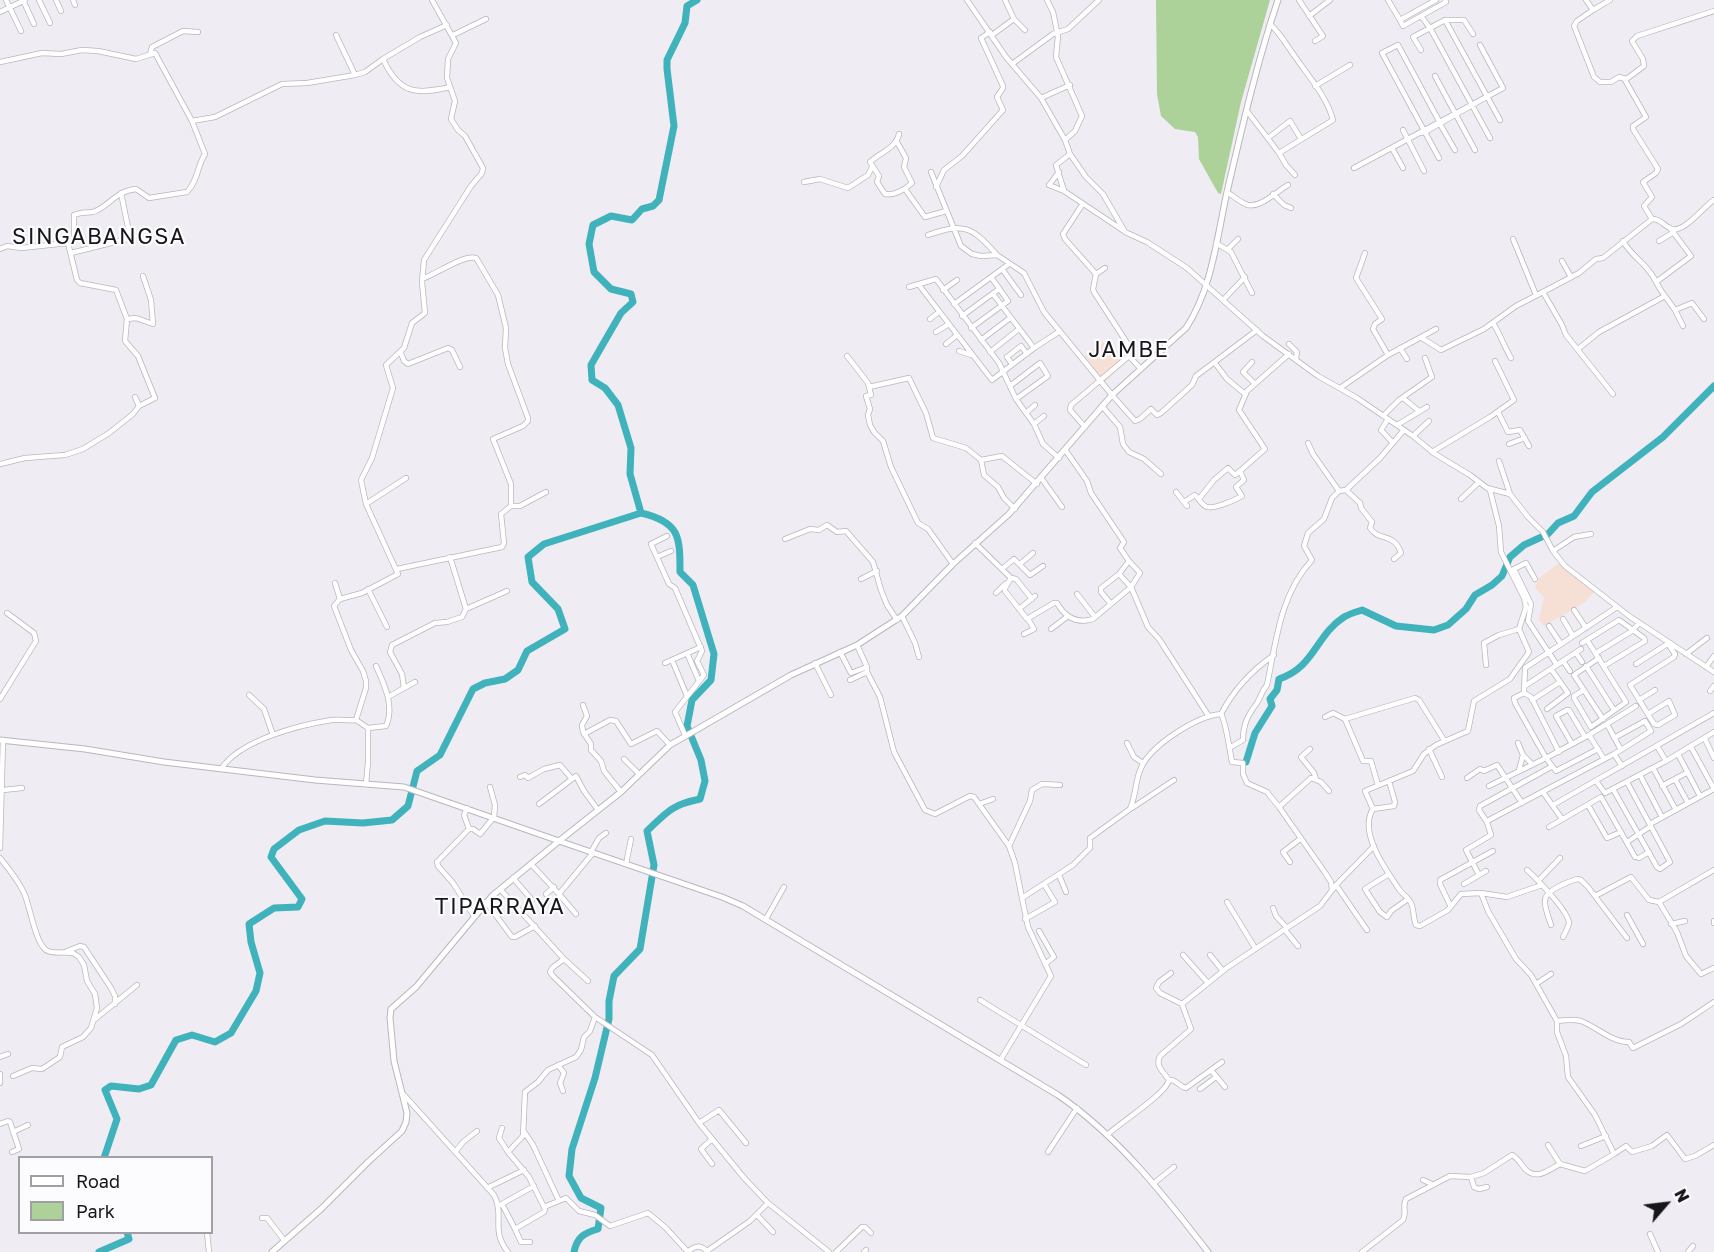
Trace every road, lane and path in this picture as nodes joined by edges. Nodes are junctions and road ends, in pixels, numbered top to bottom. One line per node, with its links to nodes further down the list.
1 (6, 0): 18 (street)
2 (24, 0): 18 (street); 30 (street)
3 (39, 0): 29 (street)
4 (56, 0): 20 (street)
5 (432, 0): 32 (street)
6 (967, 0): 38 (street)
7 (1005, 0): 26 (street)
8 (1047, 0): 37 (street)
9 (1100, 0): 37 (street)
10 (1278, 0): 31 (street)
11 (1299, 0): 23 (street)
12 (1330, 0): 23 (street)
13 (1388, 0): 27 (street)
14 (1436, 0): 27 (street)
15 (1445, 0): 24 (street)
16 (1586, 0): 19 (street)
17 (1610, 0): 19 (street)
18 (9, 7): 22 (street); 35 (street)
19 (1593, 10): 54 (street)
20 (61, 11)
21 (1714, 11): 54 (street)
22 (0, 12)
23 (1309, 16): 42 (street)
24 (1421, 16): 27 (street); 33 (street)
25 (486, 19): 41 (street)
26 (1014, 19): 34 (street); 38 (street)
27 (1400, 20)
28 (1445, 20): 33 (street); 39 (street); 58 (street)
29 (50, 22)
30 (34, 24)
31 (1270, 24): 56 (street); 61 (street)
32 (447, 26): 41 (street); 47 (street)
33 (1430, 28): 44 (street); 60 (street)
34 (1025, 30)
35 (21, 31)
36 (198, 32): 46 (street)
37 (1058, 33): 50 (street); 55 (street)
38 (991, 34): 45 (street); 49 (street)
39 (1473, 34)
40 (336, 35): 52 (street)
41 (453, 35): 57 (street)
42 (1316, 41)
43 (1480, 45): 58 (street)
44 (1421, 50)
45 (1003, 53): 49 (street); 50 (street)
46 (150, 54): 48 (street); 64 (street)
47 (383, 59): 52 (street); 57 (street)
48 (0, 62)
49 (993, 62): 90 (street)
50 (1012, 64): 59 (street)
51 (1350, 65): 56 (street)
52 (355, 75): 64 (street)
53 (1435, 76): 62 (street)
54 (1626, 79): 100 (street)
55 (1070, 86): 59 (street); 73 (street)
56 (1315, 86): 71 (street)
57 (450, 87): 125 (street)
58 (1488, 96): 60 (street); 63 (street)
59 (1041, 98): 73 (street)
60 (1472, 105): 62 (street); 70 (street)
61 (1246, 111): 69 (street); 93 (street)
62 (1456, 114): 65 (street); 77 (street)
63 (1500, 120)
64 (192, 121): 94 (street)
65 (1439, 122): 67 (street); 67 (street); 76 (street)
66 (1403, 130): 72 (street)
67 (1423, 131): 72 (street); 80 (street)
68 (899, 134): 74 (street)
69 (1268, 138): 71 (street); 78 (street)
70 (1490, 138)
71 (1301, 139): 78 (street)
72 (1408, 139): 75 (street); 84 (street)
73 (1065, 140): 79 (street)
74 (897, 142): 81 (street); 91 (street)
75 (1392, 148): 82 (street); 83 (street)
76 (1455, 150)
77 (1475, 150)
78 (1279, 153): 87 (street)
79 (1070, 154): 86 (street); 103 (street)
80 (1439, 158)
81 (872, 167): 88 (street); 91 (street)
82 (1354, 168)
83 (1403, 168)
84 (1424, 171)
85 (931, 172): 90 (street)
86 (1059, 172): 92 (street); 92 (street)
87 (1295, 175)
88 (804, 182)
89 (1288, 185): 95 (street)
90 (936, 187): 99 (street)
91 (905, 189): 99 (street)
92 (1064, 191): 97 (street)
93 (1227, 192): 95 (street); 110 (street)
94 (121, 193): 109 (street); 113 (street)
95 (1273, 194): 98 (street)
96 (1714, 200): 102 (street)
97 (1082, 205): 103 (street); 120 (street)
98 (1292, 207)
99 (946, 211): 101 (street)
100 (1652, 219): 102 (street); 107 (street)
101 (952, 228): 104 (street); 115 (street); 115 (street)
102 (1672, 230): 108 (street); 127 (street)
103 (1125, 232): 128 (street)
104 (928, 235)
105 (1238, 238): 112 (street)
106 (1513, 238): 137 (street)
107 (1623, 241): 123 (street); 127 (street)
108 (1659, 241)
109 (69, 243): 111 (street); 113 (street)
110 (1216, 243): 112 (street); 128 (street)
111 (0, 249)
112 (1228, 249): 122 (street)
113 (71, 253): 146 (street)
114 (1365, 254): 171 (street)
115 (997, 255): 117 (street)
116 (1562, 261): 123 (street)
117 (1009, 264): 119 (street); 186 (street)
118 (1106, 268): 120 (street)
119 (1002, 269): 124 (street); 136 (street)
120 (1096, 274): 174 (street)
121 (142, 276): 146 (street)
122 (1245, 277): 134 (street); 139 (street)
123 (1571, 277): 133 (street)
124 (991, 278): 131 (street); 140 (street)
125 (422, 279): 168 (street); 237 (street)
126 (957, 280): 132 (street)
127 (1656, 282): 138 (street)
128 (1206, 284): 139 (street); 184 (street)
129 (919, 285): 130 (street); 132 (street); 143 (street)
130 (909, 287)
131 (999, 289): 135 (street); 141 (street)
132 (943, 290): 140 (street)
133 (1543, 292): 137 (street); 166 (street)
134 (1252, 293)
135 (993, 294): 141 (street); 144 (street)
136 (1021, 295)
137 (1536, 296): 149 (street)
138 (1665, 297): 142 (street); 166 (street)
139 (1224, 299): 155 (street)
140 (954, 304): 144 (street)
141 (1002, 306): 145 (street); 152 (street)
142 (1675, 310): 148 (street); 151 (street)
143 (939, 312): 147 (street); 150 (street)
144 (962, 316): 152 (street)
145 (1010, 318): 153 (street); 160 (street)
146 (127, 319): 198 (street)
147 (930, 319)
148 (1704, 319)
149 (1493, 323): 159 (street); 177 (street)
150 (949, 324): 156 (street); 158 (street)
151 (1683, 326)
152 (971, 328): 160 (street)
153 (1019, 329): 164 (street); 167 (street)
154 (1436, 329): 159 (street)
155 (1257, 330): 170 (street); 181 (street)
156 (936, 332)
157 (1057, 333): 164 (street)
158 (957, 335): 161 (street); 163 (street)
159 (1422, 338): 165 (street)
160 (981, 340): 167 (street)
161 (946, 344)
162 (1289, 344): 175 (street)
163 (966, 347): 173 (street); 173 (street)
164 (1034, 348): 169 (street)
165 (1400, 348): 171 (street); 178 (street)
166 (1578, 349): 192 (street)
167 (990, 352): 185 (street)
168 (401, 353): 183 (street); 236 (street)
169 (1027, 354): 182 (street); 182 (street)
170 (1289, 354): 175 (street); 187 (street)
171 (1388, 355): 190 (street)
172 (847, 356): 189 (street)
173 (972, 356): 185 (street)
174 (1128, 356): 184 (street); 186 (street)
175 (1296, 358): 190 (street)
176 (1425, 358): 195 (street)
177 (1511, 358)
178 (1407, 360)
179 (1495, 361): 202 (street)
180 (1252, 362): 187 (street)
181 (1215, 363): 191 (street); 193 (street)
182 (1012, 364): 185 (street)
183 (460, 367)
184 (1140, 368): 193 (street)
185 (1004, 371): 188 (street)
186 (1100, 380): 193 (street); 209 (street)
187 (1255, 384): 191 (street)
188 (1010, 386): 196 (street); 196 (street)
189 (869, 387): 220 (street); 251 (street)
190 (1340, 388): 205 (street)
191 (1245, 394): 223 (street)
192 (1613, 394)
193 (1112, 396): 199 (street)
194 (135, 398): 198 (street)
195 (1403, 398): 201 (street); 205 (street)
196 (1016, 399): 203 (street)
197 (1035, 405): 203 (street)
198 (139, 406): 222 (street)
199 (1102, 406): 209 (street); 224 (street)
200 (1427, 406): 201 (street)
201 (1419, 411): 208 (street)
202 (1498, 412): 212 (street); 218 (street)
203 (1026, 413): 207 (street)
204 (1044, 416): 207 (street)
205 (1386, 417): 208 (street); 214 (street)
206 (1429, 421): 211 (street)
207 (1034, 424): 219 (street)
208 (1397, 425): 210 (street)
209 (1085, 428): 217 (street)
210 (1404, 430): 211 (street); 214 (street)
211 (1413, 436): 218 (street)
212 (1525, 438): 215 (street); 216 (street)
213 (1308, 442): 232 (street)
214 (1393, 443): 228 (street)
215 (1509, 444)
216 (1529, 446)
217 (1066, 451): 219 (street); 250 (street)
218 (1432, 452): 227 (street)
219 (1059, 458): 226 (street)
220 (981, 460): 226 (street); 239 (street)
221 (1499, 461): 233 (street)
222 (0, 464)
223 (1241, 470): 234 (street); 234 (street)
224 (1161, 474)
225 (406, 478): 236 (street)
226 (1039, 481): 238 (street); 239 (street)
227 (1479, 482): 229 (street); 235 (street)
228 (1346, 490): 232 (street); 249 (street)
229 (1491, 490): 233 (street); 284 (street)
230 (546, 492): 237 (street)
231 (1176, 492): 234 (street)
232 (1339, 492): 299 (street)
233 (1510, 494): 245 (street)
234 (1199, 499)
235 (1461, 499)
236 (366, 504): 254 (street)
237 (511, 506): 247 (street)
238 (1062, 507)
239 (1015, 509): 243 (street)
240 (1591, 534): 245 (street)
241 (667, 536): 248 (street)
242 (785, 539): 256 (street)
243 (975, 543): 251 (street); 255 (street)
244 (671, 551): 248 (street)
245 (1553, 551): 269 (street)
246 (1033, 553): 252 (street)
247 (450, 557): 254 (street); 270 (street)
248 (657, 557): 293 (street)
249 (1394, 559)
250 (1129, 561): 257 (street); 262 (street)
251 (953, 564): 276 (street)
252 (1020, 564): 253 (street); 255 (street)
253 (1043, 566)
254 (397, 569): 263 (street)
255 (1002, 569): 259 (street)
256 (877, 571): 258 (street); 276 (street)
257 (1119, 574): 262 (street); 268 (street)
258 (861, 579)
259 (1011, 579): 265 (street); 271 (street); 271 (street)
260 (1535, 579): 296 (street)
261 (334, 583): 267 (street)
262 (1131, 587): 268 (street); 341 (street)
263 (368, 590): 267 (street); 281 (street)
264 (507, 591): 270 (street)
265 (996, 593)
266 (1077, 594): 275 (street)
267 (340, 599): 344 (street)
268 (1111, 604): 275 (street)
269 (1617, 607): 279 (street); 282 (street)
270 (466, 609): 323 (street)
271 (1019, 609): 277 (street)
272 (1574, 610): 282 (street)
273 (7, 613): 331 (street)
274 (1068, 616): 275 (street); 277 (street); 283 (street)
275 (1095, 616)
276 (900, 618): 292 (street); 302 (street)
277 (1028, 619): 286 (street)
278 (1563, 619): 287 (street)
279 (1639, 623): 285 (street); 291 (street)
280 (1549, 626): 290 (street)
281 (387, 627)
282 (1586, 628): 287 (street)
283 (1052, 629)
284 (1519, 629): 309 (street); 355 (street)
285 (1632, 631): 289 (street); 300 (street); 312 (street)
286 (1024, 634)
287 (1573, 636): 290 (street)
288 (1707, 638): 298 (street)
289 (1587, 640): 294 (street); 300 (street)
290 (1561, 644): 296 (street)
291 (1669, 644): 298 (street); 308 (street); 333 (street)
292 (857, 645): 295 (street); 315 (street)
293 (701, 647): 297 (street); 319 (street)
294 (1580, 648): 304 (street); 307 (street)
295 (840, 652): 306 (street); 315 (street)
296 (1549, 652): 310 (street); 322 (street)
297 (687, 653): 303 (street); 319 (street)
298 (1686, 654): 313 (street)
299 (1274, 655): 339 (street); 361 (street)
300 (1597, 655): 307 (street); 312 (street)
301 (1714, 656): 313 (street)
302 (919, 657)
303 (672, 660): 305 (street); 329 (street)
304 (1563, 661): 310 (street); 316 (street)
305 (665, 663)
306 (815, 663): 328 (street); 350 (street)
307 (1584, 664): 324 (street); 337 (street)
308 (1636, 664)
309 (1486, 665)
310 (1557, 665): 314 (street)
311 (376, 666): 330 (street)
312 (1604, 666): 337 (street)
313 (1706, 667): 317 (street)
314 (1551, 669): 321 (street); 322 (street)
315 (867, 670): 318 (street); 418 (street)
316 (1570, 671)
317 (1714, 672)
318 (850, 680)
319 (699, 681): 329 (street)
320 (415, 682): 323 (street)
321 (1560, 682): 332 (street); 336 (street)
322 (1525, 686): 326 (street)
323 (404, 688): 330 (street)
324 (1584, 690): 345 (street); 345 (street)
325 (1655, 690): 333 (street)
326 (1524, 693): 332 (street); 371 (street)
327 (249, 695): 349 (street)
328 (831, 695)
329 (687, 696): 350 (street)
330 (388, 697): 346 (street)
331 (0, 699)
332 (1532, 700): 367 (street)
333 (1639, 700): 340 (street)
334 (583, 705): 348 (street)
335 (1636, 706): 345 (street)
336 (1547, 709)
337 (1614, 710): 345 (street)
338 (1714, 713): 360 (street)
339 (1221, 714): 341 (street); 361 (street)
340 (1648, 714): 340 (street)
341 (1208, 715): 376 (street)
342 (1325, 717): 343 (street)
343 (1345, 719): 355 (street); 401 (street)
344 (356, 720): 346 (street); 349 (street)
345 (1605, 722): 351 (street); 352 (street)
346 (368, 728): 399 (street)
347 (1714, 732): 353 (street)
348 (584, 734): 359 (street); 411 (street)
349 (273, 735): 382 (street)
350 (686, 735): 359 (street)
351 (1587, 736): 358 (street); 358 (street); 365 (street)
352 (1614, 738): 366 (street); 366 (street)
353 (1705, 739): 362 (street); 372 (street)
354 (2, 740): 382 (street); 409 (street)
355 (1444, 740): 364 (street)
356 (1127, 743): 376 (street)
357 (1518, 743): 370 (street)
358 (1572, 744): 367 (street)
359 (670, 745): 385 (street)
360 (1657, 746): 375 (street); 379 (street)
361 (1231, 747): 422 (street)
362 (1691, 747): 369 (street); 408 (street)
363 (1310, 748): 393 (street)
364 (1429, 749): 389 (street); 396 (street)
365 (1598, 749): 374 (street); 378 (street)
366 (1621, 750): 368 (street)
367 (1559, 752): 371 (street)
368 (1614, 754): 374 (street); 379 (street)
369 (1678, 754): 375 (street); 384 (street)
370 (1524, 755): 377 (street); 383 (street)
371 (1546, 758): 377 (street); 380 (street)
372 (1714, 758)
373 (624, 759): 385 (street)
374 (1604, 759): 386 (street)
375 (1666, 762): 381 (street)
376 (1143, 763): 424 (street)
377 (1532, 764): 383 (street)
378 (1569, 764): 380 (street); 386 (street)
379 (1622, 766): 397 (street)
380 (1551, 767): 406 (street)
381 (1653, 768): 387 (street); 403 (street)
382 (221, 769): 399 (street)
383 (1519, 770): 391 (street)
384 (1688, 772): 394 (street); 414 (street)
385 (639, 774): 411 (street)
386 (1575, 774): 412 (street)
387 (1640, 775): 398 (street); 428 (street)
388 (520, 777): 392 (street)
389 (1442, 777)
390 (1467, 778): 391 (street)
391 (1505, 778): 402 (street); 406 (street)
392 (572, 779): 417 (street); 426 (street)
393 (1316, 779): 410 (street); 422 (street)
394 (1675, 779): 403 (street); 416 (street)
395 (1174, 780): 424 (street)
396 (1389, 781): 401 (street); 425 (street)
397 (1596, 781): 413 (street); 420 (street)
398 (1627, 782): 407 (street); 432 (street)
399 (366, 784): 423 (street)
400 (1060, 785): 442 (street)
401 (1378, 785): 425 (street)
402 (1488, 786)
403 (1662, 786): 427 (street)
404 (490, 787): 429 (street)
405 (22, 788): 409 (street)
406 (1512, 789): 419 (street); 431 (street)
407 (1613, 789): 413 (street); 437 (street)
408 (1714, 789): 414 (street)
409 (3, 790): 444 (street)
410 (1329, 791)
411 (621, 792): 426 (street)
412 (1543, 792): 419 (street); 420 (street)
413 (1602, 795): 421 (street); 435 (street)
414 (1700, 796): 416 (street)
415 (993, 799): 418 (street)
416 (1688, 803): 427 (street)
417 (539, 804)
418 (979, 804): 442 (street)
419 (1522, 804): 431 (street)
420 (1552, 805): 430 (street)
421 (1588, 805): 430 (street); 435 (street)
422 (1279, 807): 439 (street)
423 (467, 808): 429 (street); 434 (street)
424 (1130, 809): 458 (street)
425 (1373, 809): 443 (street)
426 (598, 810): 440 (street)
427 (1676, 810): 428 (street)
428 (1662, 817): 432 (street)
429 (494, 818): 434 (street); 440 (street)
430 (1562, 819): 433 (street)
431 (1487, 822): 451 (street)
432 (1651, 825): 437 (street); 446 (street)
433 (1549, 827)
434 (469, 829): 485 (street)
435 (1621, 832): 441 (street)
436 (606, 833): 447 (street)
437 (1639, 834): 441 (street); 446 (street)
438 (631, 839): 453 (street)
439 (1300, 839): 450 (street); 468 (street)
440 (559, 841): 447 (street); 452 (street)
441 (1627, 842): 446 (street)
442 (1010, 846): 475 (street)
443 (1374, 846): 457 (street); 464 (street)
444 (0, 848)
445 (1493, 851): 451 (street)
446 (1649, 852)
447 (592, 853): 453 (street); 473 (street)
448 (0, 858): 502 (street)
449 (1560, 858): 461 (street)
450 (1290, 862)
451 (1472, 863): 459 (street); 481 (street)
452 (531, 864): 460 (street); 465 (street)
453 (626, 864): 486 (street)
454 (1527, 870): 461 (street)
455 (1714, 870): 480 (street)
456 (1486, 871): 459 (street)
457 (1389, 874): 476 (street); 476 (street)
458 (1059, 875): 462 (street); 469 (street)
459 (1479, 875): 463 (street)
460 (513, 878): 467 (street); 477 (street)
461 (1540, 882): 470 (street); 471 (street)
462 (1044, 884): 475 (street); 487 (street)
463 (1464, 884)
464 (1336, 885): 468 (street); 494 (street)
465 (554, 887): 472 (street); 473 (street)
466 (784, 887): 486 (street)
467 (500, 890): 478 (street); 491 (street)
468 (1332, 891): 493 (street)
469 (1066, 892)
470 (1481, 893): 476 (street); 513 (street)
471 (1549, 893): 474 (street); 490 (street); 497 (street)
472 (546, 894)
473 (559, 894): 483 (street)
474 (1595, 896): 480 (street); 496 (street)
475 (1022, 898): 487 (street)
476 (1408, 899)
477 (532, 900)
478 (486, 902): 485 (street); 491 (street)
479 (1227, 902): 501 (street)
480 (1659, 902): 489 (street)
481 (1450, 905)
482 (1273, 908): 493 (street)
483 (576, 914)
484 (1627, 915): 492 (street)
485 (474, 916): 538 (street)
486 (766, 918): 525 (street)
487 (1025, 919): 506 (street)
488 (1685, 921): 489 (street)
489 (1671, 924): 507 (street)
490 (1551, 925)
491 (535, 926): 505 (street)
492 (1633, 926): 496 (street); 499 (street)
493 (1286, 929): 500 (street); 501 (street)
494 (1367, 930)
495 (1039, 931): 506 (street)
496 (1623, 932): 498 (street)
497 (1563, 937)
498 (1627, 938)
499 (1643, 944)
500 (1299, 946)
501 (1255, 948): 508 (street)
502 (65, 952): 517 (street); 520 (street)
503 (1210, 955): 508 (street)
504 (1183, 956): 512 (street)
505 (564, 959): 511 (street); 519 (street)
506 (1046, 964): 522 (street)
507 (1714, 968)
508 (1222, 971): 512 (street)
509 (1171, 973): 518 (street)
510 (1551, 974): 513 (street)
511 (588, 981)
512 (1208, 983): 518 (street)
513 (1536, 984): 521 (street)
514 (137, 986): 517 (street)
515 (980, 1000): 522 (street)
516 (1714, 1002): 521 (street)
517 (115, 1004): 520 (street)
518 (1182, 1004): 533 (street)
519 (595, 1017): 527 (street); 540 (street)
520 (94, 1020): 531 (street)
521 (1557, 1022): 548 (street)
522 (1021, 1026): 525 (street); 528 (street)
523 (8, 1054): 524 (street)
524 (0, 1057)
525 (1001, 1059): 539 (street)
526 (1222, 1062): 529 (street)
527 (558, 1065): 537 (street); 544 (street)
528 (1086, 1065)
529 (1211, 1070): 532 (street); 533 (street)
530 (0, 1074): 534 (street)
531 (13, 1076)
532 (1216, 1077): 535 (street); 536 (street)
533 (1169, 1080): 547 (street)
534 (0, 1083)
535 (1225, 1087)
536 (1200, 1089)
537 (563, 1091)
538 (404, 1095): 554 (street); 581 (street)
539 (1077, 1108): 547 (street); 557 (street)
540 (699, 1123): 549 (street); 550 (street)
541 (0, 1124): 546 (street)
542 (28, 1125): 546 (street)
543 (502, 1128): 556 (street)
544 (523, 1130): 556 (street); 570 (street)
545 (477, 1131): 554 (street)
546 (14, 1132): 555 (street)
547 (1107, 1136): 565 (street)
548 (1606, 1136): 553 (street); 558 (street)
549 (712, 1138): 559 (street); 571 (street)
550 (746, 1143)
551 (1548, 1145): 560 (street)
552 (1714, 1145): 558 (street)
553 (1581, 1146)
554 (456, 1151): 569 (street)
555 (12, 1152)
556 (508, 1152): 562 (street)
557 (1048, 1152)
558 (1614, 1154): 560 (street)
559 (712, 1164)
560 (1560, 1164): 563 (street)
561 (1174, 1167): 565 (street)
562 (524, 1170): 567 (street); 569 (street)
563 (1471, 1177): 566 (street); 568 (street)
564 (1423, 1180): 566 (street)
565 (1153, 1184): 591 (street)
566 (1432, 1184): 592 (street)
567 (534, 1186): 572 (street); 573 (street)
568 (1487, 1187)
569 (488, 1188): 572 (street)
570 (559, 1201): 573 (street); 587 (street)
571 (768, 1203): 574 (street); 589 (street)
572 (500, 1205): 576 (street); 586 (street)
573 (544, 1207): 576 (street)
574 (757, 1215): 577 (street); 588 (street)
575 (262, 1218): 581 (street)
576 (515, 1229): 582 (street)
577 (773, 1232)
578 (871, 1233): 590 (street)
579 (207, 1234): 584 (street)
580 (1650, 1234): 593 (street)
581 (284, 1240): 585 (street)
582 (530, 1242)
583 (1693, 1246): 594 (street)
584 (209, 1252)
585 (272, 1252)
586 (508, 1252)
587 (687, 1252): 588 (street)
588 (708, 1252)
589 (829, 1252)
590 (836, 1252)
591 (1208, 1252)
592 (1362, 1252)
593 (1658, 1252)
594 (1688, 1252)

